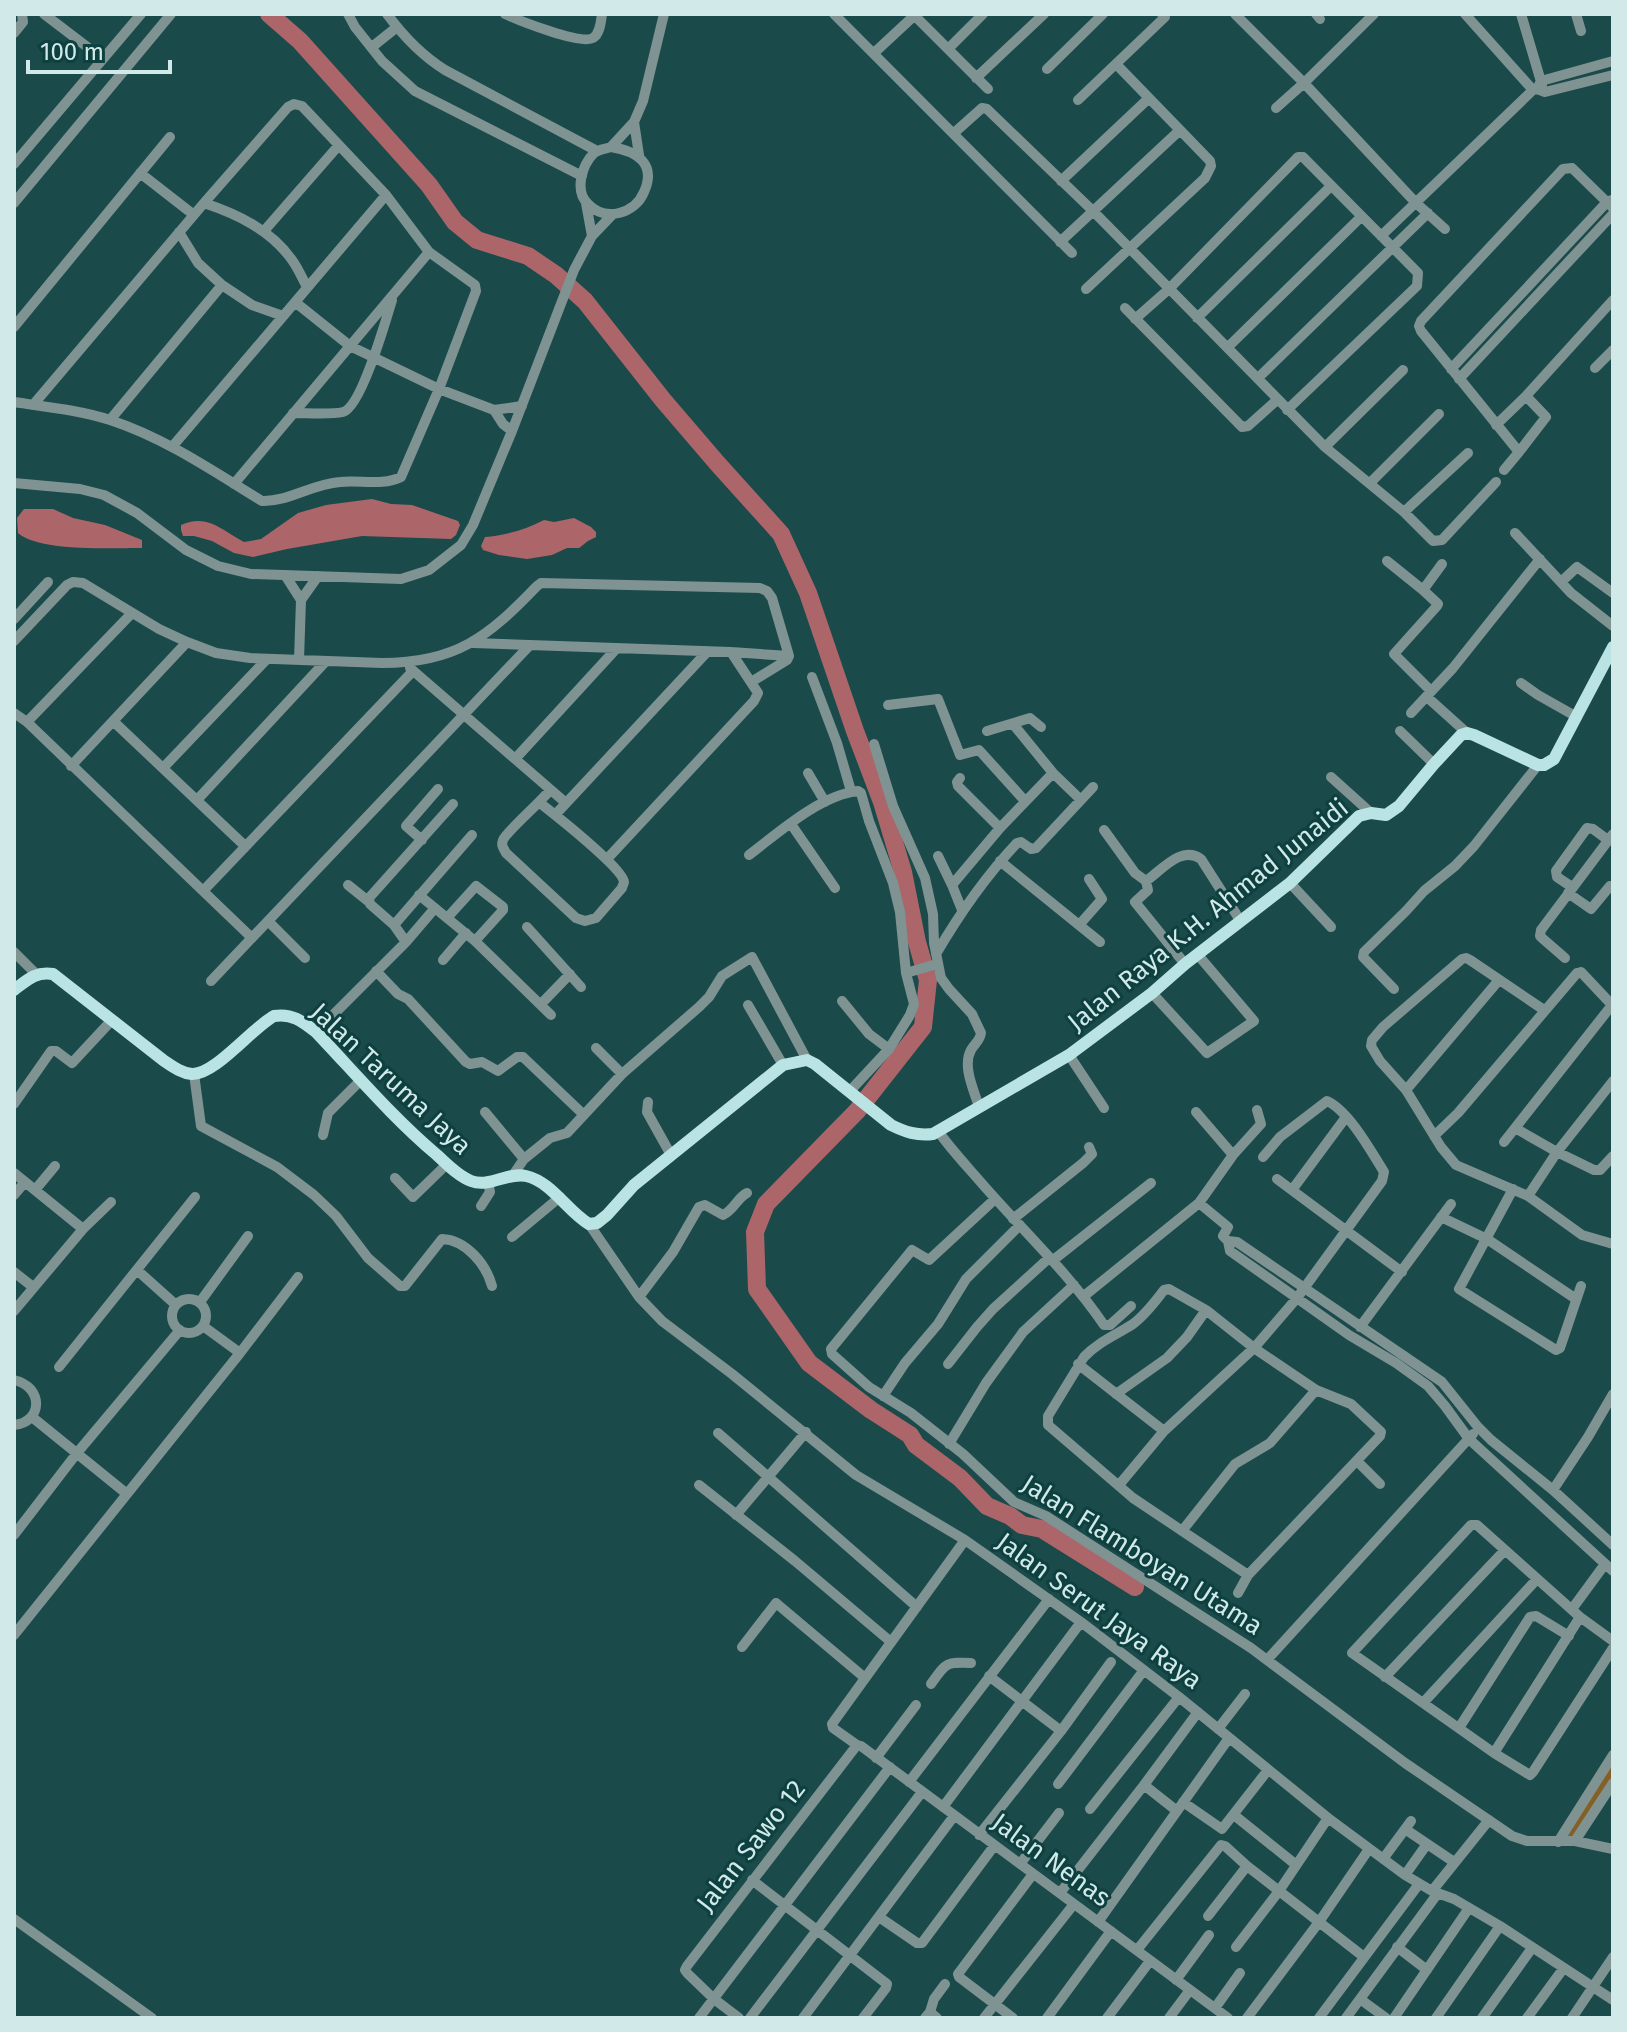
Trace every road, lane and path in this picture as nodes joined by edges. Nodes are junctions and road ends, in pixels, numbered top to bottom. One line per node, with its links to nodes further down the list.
1 (22, 14): 24 (street)
2 (44, 14): 28 (street)
3 (141, 14): 28 (street)
4 (171, 14): 56 (street)
5 (348, 14): 25 (street)
6 (387, 14): 22 (street)
7 (602, 14): 21 (street)
8 (664, 14): 42 (street)
9 (983, 14): 26 (street)
10 (1044, 14): 34 (street)
11 (1103, 14): 32 (street)
12 (1162, 14): 30 (street)
13 (1235, 14): 36 (street)
14 (1374, 14): 36 (street)
15 (1465, 14): 37 (street)
16 (1521, 14): 37 (street)
17 (1576, 14): 23 (street)
18 (507, 15): 21 (street)
19 (914, 15): 26 (street); 27 (street)
20 (842, 17): 27 (street)
21 (532, 19)
22 (397, 27): 25 (street); 48 (street)
23 (1581, 31)
24 (14, 33)
25 (372, 47): 52 (street)
26 (948, 49): 34 (street)
27 (874, 53): 44 (street)
28 (103, 59): 50 (street)
29 (1613, 61): 31 (street)
30 (1116, 64): 39 (street); 40 (street)
31 (1588, 68): 35 (street); 37 (street)
32 (1047, 69)
33 (1613, 75): 35 (street)
34 (976, 78): 38 (street)
35 (1590, 81): 37 (street)
36 (1304, 83): 41 (street); 59 (street)
37 (1539, 88): 59 (street)
38 (988, 89)
39 (1148, 99): 43 (street); 53 (street)
40 (1078, 100)
41 (1276, 108)
42 (634, 122): 47 (street); 49 (street)
43 (1180, 130): 61 (street); 73 (street)
44 (954, 133): 53 (street); 71 (street)
45 (170, 137): 51 (street)
46 (339, 145): 55 (street); 57 (street); 67 (street)
47 (611, 147): 48 (street); 49 (street)
48 (597, 151): 52 (street)
49 (639, 155): 64 (street)
50 (14, 164)
51 (140, 173): 63 (street); 89 (street)
52 (582, 176): 58 (street)
53 (1061, 181): 61 (street)
54 (1331, 186): 65 (street); 80 (street); 87 (street)
55 (386, 195): 74 (street); 77 (street)
56 (14, 203)
57 (204, 203): 63 (street); 67 (street)
58 (586, 203): 64 (street); 69 (street)
59 (1416, 203): 62 (street); 70 (street)
60 (1612, 206): 78 (street); 82 (street); 95 (street)
61 (1093, 211): 71 (street); 73 (street)
62 (1428, 213): 66 (street); 72 (street)
63 (194, 215): 68 (street)
64 (612, 215): 69 (street)
65 (1361, 217): 70 (street); 91 (street)
66 (1445, 229)
67 (264, 231): 77 (street)
68 (179, 232): 76 (street); 103 (street)
69 (592, 236): 104 (street)
70 (1381, 236): 72 (street)
71 (1060, 242): 75 (street)
72 (1392, 247): 97 (street); 106 (street)
73 (1130, 249): 79 (street); 80 (street)
74 (429, 252): 81 (street); 99 (street)
75 (1072, 253)
76 (222, 285): 86 (street); 109 (street)
77 (307, 287): 84 (street)
78 (1528, 288): 82 (street); 95 (street)
79 (1086, 289)
80 (1169, 289): 87 (street); 88 (street)
81 (394, 293): 90 (street); 93 (street)
82 (1536, 296): 98 (street)
83 (1613, 300): 100 (street)
84 (295, 302): 86 (street); 90 (street)
85 (1125, 308): 88 (street)
86 (283, 316): 112 (street)
87 (1197, 318): 91 (street)
88 (1135, 319): 101 (street)
89 (14, 327)
90 (350, 346): 93 (street); 107 (street)
91 (1228, 347): 97 (street)
92 (1613, 350): 94 (street)
93 (373, 358): 99 (street); 107 (street)
94 (1595, 368)
95 (1451, 369): 98 (street)
96 (1403, 370): 113 (street)
97 (1258, 378): 101 (street)
98 (1459, 379): 110 (street)
99 (439, 389): 105 (street); 120 (street)
100 (1526, 396): 110 (street); 114 (street)
101 (1277, 400): 106 (street)
102 (14, 402): 103 (street)
103 (33, 405): 109 (street)
104 (522, 406): 105 (street); 111 (street)
105 (494, 410): 111 (street)
106 (1287, 410): 113 (street)
107 (293, 413): 120 (street)
108 (1439, 414): 119 (street)
109 (110, 420): 112 (street)
110 (1496, 425): 114 (street)
111 (512, 431): 127 (street)
112 (172, 447): 120 (street)
113 (1325, 447): 119 (street)
114 (1519, 452): 116 (street)
115 (1468, 453): 121 (street)
116 (1504, 470)
117 (1496, 482): 121 (street)
118 (14, 483): 126 (street)
119 (1370, 483): 121 (street)
120 (234, 484)
121 (1404, 512)
122 (1515, 533): 123 (street)
123 (1540, 559): 129 (street); 153 (street)
124 (1387, 561): 130 (street)
125 (1442, 564): 130 (street)
126 (285, 575): 127 (street); 132 (street)
127 (318, 576): 132 (street)
128 (48, 582): 134 (street)
129 (1561, 582): 131 (street); 135 (street)
130 (1423, 590): 153 (street)
131 (1613, 593)
132 (301, 600): 146 (street)
133 (132, 613): 136 (street); 137 (street); 160 (street)
134 (14, 619)
135 (1613, 626)
136 (14, 641)
137 (187, 642): 145 (street); 159 (street)
138 (473, 643): 139 (street); 144 (street); 148 (street)
139 (530, 645): 140 (street); 157 (street)
140 (616, 649): 141 (street); 167 (street)
141 (707, 652): 142 (street); 185 (street)
142 (731, 652): 144 (street); 151 (street)
143 (1611, 655): 158 (main road)
144 (789, 656): 151 (street)
145 (267, 659): 146 (street); 171 (street)
146 (299, 660): 147 (street)
147 (326, 661): 148 (street); 180 (street)
148 (404, 663): 149 (street)
149 (413, 671): 157 (street); 195 (street)
150 (812, 677): 179 (street)
151 (751, 682): 198 (street)
152 (1521, 683): 158 (street)
153 (1429, 694): 156 (street); 165 (street)
154 (888, 705): 182 (street)
155 (14, 713): 160 (street)
156 (1411, 713)
157 (463, 714): 167 (street); 215 (street)
158 (1577, 717): 169 (main road)
159 (113, 721): 170 (street); 171 (street)
160 (27, 722): 170 (street)
161 (1013, 724): 162 (street); 163 (street); 173 (street)
162 (1041, 727)
163 (987, 731)
164 (1400, 731): 168 (street)
165 (1467, 733): 168 (main road, Jalan Raya K.H. Ahmad Junaidi); 169 (main road)
166 (874, 744): 230 (street)
167 (515, 759): 178 (street)
168 (1434, 764): 187 (main road, Jalan Raya K.H. Ahmad Junaidi)
169 (1538, 765): 239 (street)
170 (71, 766): 208 (street)
171 (163, 768): 180 (street)
172 (808, 773): 183 (street)
173 (1053, 773): 181 (street); 182 (street)
174 (1331, 777): 187 (street)
175 (960, 778): 190 (street)
176 (1093, 787): 181 (street)
177 (438, 789): 194 (street)
178 (550, 790): 184 (street); 185 (street)
179 (851, 791): 183 (street); 233 (street)
180 (197, 800): 195 (street)
181 (1081, 800): 199 (street)
182 (1025, 801): 190 (street)
183 (825, 802): 189 (street)
184 (540, 803): 188 (street); 198 (street)
185 (566, 803): 188 (street)
186 (453, 804): 194 (street)
187 (1371, 813): 202 (main road, Jalan Raya K.H. Ahmad Junaidi)
188 (555, 815): 198 (street)
189 (791, 824): 196 (street); 206 (street)
190 (1000, 828): 204 (street)
191 (1104, 830): 201 (street)
192 (472, 835): 209 (street)
193 (1611, 837): 207 (street); 207 (street)
194 (422, 840): 210 (street)
195 (245, 846): 208 (street)
196 (749, 855)
197 (938, 856): 204 (street)
198 (607, 859)
199 (1000, 861): 212 (street); 216 (street)
200 (1089, 879): 216 (street)
201 (1146, 881): 213 (street); 231 (street)
202 (1290, 883): 219 (street); 226 (main road, Jalan Raya K.H. Ahmad Junaidi)
203 (348, 885): 210 (street)
204 (952, 885): 212 (street)
205 (1610, 886): 207 (street)
206 (835, 888)
207 (1570, 890): 228 (street)
208 (203, 891): 221 (street)
209 (419, 895): 211 (street); 217 (street)
210 (368, 901): 217 (street)
211 (435, 908): 214 (street); 223 (street)
212 (962, 910): 230 (street)
213 (1238, 917)
214 (447, 918): 220 (street); 222 (street)
215 (268, 921): 221 (street); 227 (street)
216 (1080, 924): 224 (street)
217 (394, 925): 223 (street)
218 (527, 927): 235 (street)
219 (1331, 927)
220 (466, 933): 222 (street); 229 (street)
221 (252, 938): 237 (street)
222 (475, 941): 243 (street)
223 (406, 942): 232 (street)
224 (1100, 942)
225 (14, 952): 234 (street)
226 (1198, 955): 231 (main road, Jalan Raya K.H. Ahmad Junaidi); 241 (street)
227 (305, 958)
228 (1565, 958)
229 (443, 960)
230 (934, 961): 233 (street); 263 (street)
231 (1185, 964): 241 (main road, Jalan Raya K.H. Ahmad Junaidi)
232 (376, 971): 249 (street); 268 (street)
233 (909, 972): 251 (street)
234 (36, 974): 240 (main road); 248 (main road)
235 (570, 974): 238 (street); 243 (street)
236 (1499, 980): 246 (street); 259 (street); 259 (street)
237 (211, 981)
238 (581, 987)
239 (1394, 989)
240 (14, 990)
241 (1152, 993): 252 (main road, Jalan Raya K.H. Ahmad Junaidi)
242 (842, 1001): 251 (street)
243 (541, 1004): 247 (street)
244 (748, 1005): 254 (street)
245 (1613, 1005): 246 (street); 270 (street)
246 (1544, 1010): 273 (street)
247 (551, 1015)
248 (112, 1020): 255 (main road); 262 (street)
249 (316, 1032): 255 (main road, Jalan Taruma Jaya); 257 (main road, Jalan Taruma Jaya)
250 (596, 1048): 256 (street)
251 (889, 1049): 260 (street)
252 (1069, 1055): 263 (main road, Jalan Raya K.H. Ahmad Junaidi); 264 (street)
253 (807, 1060): 254 (main road); 256 (street); 260 (main road)
254 (783, 1065): 277 (main road)
255 (194, 1074): 320 (street)
256 (622, 1074): 268 (street)
257 (361, 1080): 272 (street); 282 (main road, Jalan Taruma Jaya)
258 (1613, 1081): 276 (street)
259 (1406, 1090): 273 (street)
260 (852, 1094): 271 (main road)
261 (648, 1102): 277 (street)
262 (14, 1104)
263 (979, 1107): 271 (main road, Jalan Raya K.H. Ahmad Junaidi)
264 (1104, 1108)
265 (1257, 1110): 278 (street)
266 (485, 1112): 281 (street)
267 (1196, 1112): 278 (street)
268 (584, 1115): 281 (street)
269 (1346, 1117): 280 (street); 293 (street); 308 (street)
270 (1515, 1128): 274 (street); 276 (street)
271 (936, 1132): 299 (street)
272 (323, 1135)
273 (1434, 1136): 291 (street)
274 (1504, 1142)
275 (1089, 1147): 305 (street)
276 (1557, 1152): 279 (street); 296 (street)
277 (671, 1155): 306 (main road)
278 (1233, 1155): 301 (street)
279 (1613, 1156)
280 (1263, 1157)
281 (524, 1159): 285 (street)
282 (447, 1164): 286 (street); 289 (main road, Jalan Taruma Jaya)
283 (55, 1166): 292 (street)
284 (14, 1173): 288 (street)
285 (513, 1175): 289 (main road, Jalan Taruma Jaya); 298 (main road)
286 (395, 1178)
287 (1277, 1179): 293 (street)
288 (25, 1182): 292 (street); 295 (street)
289 (488, 1182): 303 (street)
290 (1151, 1183): 314 (street)
291 (1513, 1189): 296 (street); 311 (street)
292 (35, 1190): 307 (street)
293 (1292, 1190): 308 (street)
294 (747, 1193): 325 (street)
295 (14, 1195)
296 (1528, 1196): 313 (street)
297 (195, 1197): 315 (street)
298 (560, 1197): 306 (main road); 310 (street)
299 (995, 1199): 305 (street); 346 (street, Jalan Flamboyan Utama)
300 (111, 1202): 307 (street)
301 (1199, 1203): 312 (street); 324 (street)
302 (1451, 1204): 304 (street)
303 (481, 1206)
304 (1441, 1217): 311 (street); 317 (street)
305 (1017, 1222): 314 (street); 346 (street)
306 (589, 1224): 325 (street, Jalan Serut Jaya Raya)
307 (83, 1229): 322 (street)
308 (1346, 1230): 317 (street); 323 (street)
309 (248, 1236): 328 (street)
310 (512, 1237)
311 (1487, 1239): 327 (street); 327 (street)
312 (1228, 1241): 323 (street); 326 (street)
313 (1613, 1244)
314 (1050, 1259): 319 (street); 339 (street)
315 (137, 1270): 329 (street); 341 (street)
316 (14, 1272): 322 (street)
317 (1402, 1272): 334 (street)
318 (298, 1277): 337 (street)
319 (1074, 1285): 324 (street); 354 (street)
320 (492, 1286)
321 (1581, 1286): 327 (street)
322 (33, 1287): 332 (street)
323 (1305, 1288): 326 (street); 334 (street)
324 (1084, 1296): 330 (street)
325 (639, 1297): 351 (street, Jalan Serut Jaya Raya)
326 (1297, 1298): 336 (street); 338 (street)
327 (1576, 1299)
328 (200, 1302): 329 (street); 333 (street)
329 (176, 1305): 335 (street)
330 (1131, 1306)
331 (1206, 1310): 336 (street); 340 (street); 344 (street)
332 (14, 1311)
333 (203, 1326): 335 (street); 337 (street)
334 (1360, 1327): 338 (street)
335 (180, 1330): 355 (street)
336 (1254, 1348): 343 (street); 350 (street)
337 (240, 1353): 362 (street)
338 (1390, 1353): 349 (street); 353 (street)
339 (948, 1364)
340 (1078, 1364): 344 (street); 360 (street)
341 (59, 1367)
342 (14, 1380): 347 (street)
343 (1316, 1390): 356 (street); 364 (street)
344 (1116, 1394): 350 (street)
345 (1613, 1394): 361 (street)
346 (883, 1396): 354 (street, Jalan Flamboyan Utama)
347 (32, 1417): 348 (street); 355 (street)
348 (14, 1425)
349 (1478, 1427): 353 (street); 361 (street)
350 (1164, 1431): 360 (street)
351 (806, 1432): 357 (street); 366 (street, Jalan Serut Jaya Raya)
352 (718, 1433): 357 (street)
353 (1469, 1439): 369 (street); 383 (street)
354 (949, 1444): 383 (street, Jalan Flamboyan Utama)
355 (77, 1453): 362 (street); 365 (street)
356 (1357, 1461): 358 (street); 370 (street)
357 (767, 1478): 363 (street); 374 (street)
358 (1380, 1484)
359 (699, 1485): 363 (street)
360 (1119, 1485): 364 (street)
361 (1553, 1490): 367 (street)
362 (127, 1494): 377 (street)
363 (736, 1515): 380 (street)
364 (1182, 1531): 370 (street)
365 (14, 1535)
366 (965, 1540): 373 (street, Jalan Serut Jaya Raya); 374 (street)
367 (1613, 1545)
368 (1505, 1550): 371 (street); 388 (street); 388 (street)
369 (1609, 1567): 375 (street)
370 (1248, 1575): 372 (street)
371 (1537, 1579): 375 (street); 394 (street)
372 (1238, 1593)
373 (1049, 1599): 376 (street, Jalan Serut Jaya Raya); 387 (street)
374 (917, 1607): 380 (street)
375 (1576, 1613): 378 (street); 379 (street)
376 (1081, 1622): 386 (street, Jalan Serut Jaya Raya); 393 (street)
377 (14, 1635)
378 (1569, 1636): 397 (street); 402 (street)
379 (1613, 1641)
380 (891, 1642): 389 (street)
381 (742, 1647): 389 (street)
382 (1613, 1648): 402 (street)
383 (1267, 1660): 419 (street, Jalan Flamboyan Utama)
384 (1111, 1662): 399 (street)
385 (971, 1663): 390 (street)
386 (1144, 1670): 392 (street, Jalan Serut Jaya Raya); 409 (street)
387 (989, 1676): 393 (street); 407 (street)
388 (1385, 1677): 394 (street)
389 (865, 1678): 401 (street, Jalan Nenas)
390 (931, 1684)
391 (1245, 1694): 398 (street)
392 (1179, 1697): 396 (street, Jalan Serut Jaya Raya); 414 (street)
393 (1023, 1702): 399 (street); 412 (street)
394 (1423, 1703): 397 (street)
395 (916, 1705): 403 (street)
396 (1198, 1712): 398 (street, Jalan Serut Jaya Raya); 410 (street)
397 (1459, 1728): 402 (street)
398 (1218, 1729): 400 (street, Jalan Serut Jaya Raya)
399 (1061, 1731): 420 (street)
400 (1229, 1738): 406 (street, Jalan Serut Jaya Raya); 413 (street)
401 (854, 1749): 403 (street, Jalan Nenas); 434 (street, Jalan Sawo 12)
402 (1494, 1753)
403 (876, 1758): 405 (street, Jalan Nenas)
404 (1612, 1760): 422 (street)
405 (890, 1767): 407 (street, Jalan Nenas); 440 (street)
406 (1268, 1770): 416 (street); 418 (street, Jalan Serut Jaya Raya)
407 (909, 1782): 411 (street, Jalan Nenas)
408 (1613, 1783): 421 (street)
409 (1058, 1784)
410 (1144, 1785): 413 (street); 438 (street)
411 (922, 1792): 412 (street, Jalan Nenas); 448 (street)
412 (943, 1807): 417 (street, Jalan Nenas)
413 (1180, 1807): 416 (street); 445 (street)
414 (1090, 1809)
415 (1059, 1813): 429 (street)
416 (1234, 1815): 430 (street)
417 (954, 1816): 420 (street, Jalan Nenas); 443 (street)
418 (1328, 1818): 425 (street, Jalan Serut Jaya Raya); 430 (street)
419 (1482, 1827): 422 (street, Jalan Flamboyan Utama); 428 (street)
420 (979, 1835): 424 (street, Jalan Nenas)
421 (1575, 1841): 422 (street, Jalan Flamboyan Utama); 426 (street, Jalan Flamboyan Utama)
422 (1558, 1842)
423 (1427, 1844): 427 (street); 428 (street); 433 (street)
424 (994, 1846): 429 (street, Jalan Nenas); 443 (street)
425 (1369, 1849): 427 (street, Jalan Serut Jaya Raya); 446 (street)
426 (1613, 1849)
427 (1383, 1859): 433 (street, Jalan Serut Jaya Raya)
428 (1454, 1862): 437 (street)
429 (1020, 1864): 432 (street, Jalan Nenas)
430 (1295, 1864): 436 (street)
431 (1247, 1866): 436 (street); 442 (street); 454 (street)
432 (1033, 1874): 438 (street, Jalan Nenas); 469 (street)
433 (1405, 1875): 435 (street, Jalan Serut Jaya Raya)
434 (752, 1880): 440 (street); 466 (street, Jalan Sawo 12)
435 (1419, 1884): 437 (street, Jalan Serut Jaya Raya); 456 (street)
436 (1279, 1891): 446 (street); 451 (street)
437 (1435, 1892): 441 (street, Jalan Serut Jaya Raya); 452 (street)
438 (1060, 1893): 439 (street, Jalan Nenas)
439 (1074, 1904): 445 (street, Jalan Nenas); 469 (street)
440 (785, 1905): 448 (street); 466 (street)
441 (1469, 1908): 447 (street, Jalan Serut Jaya Raya); 460 (street)
442 (1208, 1916)
443 (879, 1917): 455 (street)
444 (14, 1919): 472 (street)
445 (1098, 1922): 449 (street, Jalan Nenas)
446 (1319, 1922): 456 (street); 484 (street)
447 (1500, 1926): 453 (street, Jalan Serut Jaya Raya); 489 (street)
448 (818, 1930): 455 (street); 475 (street)
449 (1111, 1931): 454 (street, Jalan Nenas); 480 (street)
450 (1209, 1935): 462 (street)
451 (1236, 1947)
452 (1397, 1947): 460 (street); 467 (street)
453 (1532, 1948): 459 (street, Jalan Serut Jaya Raya); 490 (street)
454 (1137, 1950): 458 (street, Jalan Nenas)
455 (849, 1955): 476 (street); 477 (street)
456 (1364, 1957): 485 (street)
457 (1613, 1957): 464 (street)
458 (1150, 1961): 462 (street, Jalan Nenas); 481 (street)
459 (1563, 1969): 464 (street, Jalan Serut Jaya Raya); 491 (street)
460 (1427, 1970): 488 (street)
461 (1240, 1973): 470 (street)
462 (1176, 1980): 465 (street, Jalan Nenas)
463 (945, 1984): 471 (street)
464 (1593, 1987): 468 (street, Jalan Serut Jaya Raya); 492 (street)
465 (1190, 1990): 470 (street, Jalan Nenas); 482 (street)
466 (714, 1999): 473 (street); 474 (street)
467 (1360, 1999): 486 (street); 487 (street)
468 (1613, 2000)
469 (995, 2004): 478 (street); 479 (street)
470 (1215, 2008): 483 (street, Jalan Nenas)
471 (931, 2016)
472 (152, 2018)
473 (699, 2018)
474 (739, 2018)
475 (750, 2018)
476 (803, 2018)
477 (863, 2018)
478 (984, 2018)
479 (1013, 2018)
480 (1047, 2018)
481 (1107, 2018)
482 (1169, 2018)
483 (1228, 2018)
484 (1247, 2018)
485 (1319, 2018)
486 (1346, 2018)
487 (1386, 2018)
488 (1394, 2018)
489 (1436, 2018)
490 (1482, 2018)
491 (1527, 2018)
492 (1572, 2018)

